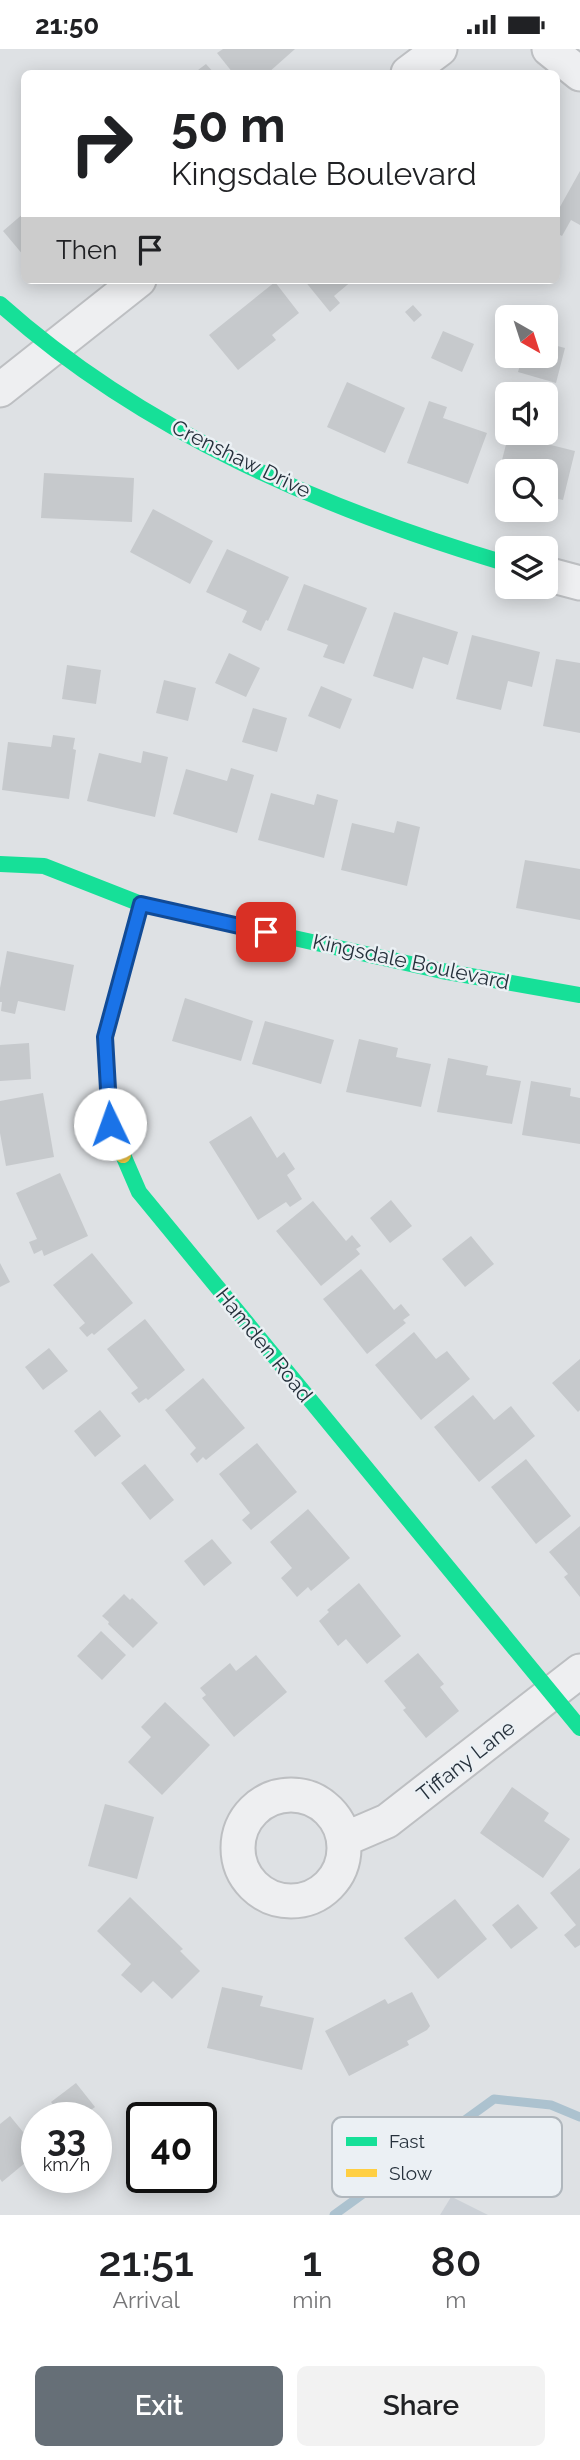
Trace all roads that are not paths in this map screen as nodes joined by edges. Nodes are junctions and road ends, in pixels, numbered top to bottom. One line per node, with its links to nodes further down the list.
1 (440, 49): 3 (street)
2 (549, 49): 4 (street)
3 (412, 70)
4 (580, 74)
5 (134, 284): 7 (street)
6 (0, 304): 7 (street, Crenshaw Drive)
7 (51, 348): 8 (street); 9 (street, Crenshaw Drive)
8 (0, 390)
9 (495, 560)
10 (558, 577): 11 (street)
11 (580, 583)
12 (0, 864): 13 (street, Kingsdale Boulevard)
13 (141, 904): 14 (street, Kingsdale Boulevard); 16 (street, Hamden Road)
14 (580, 995)
15 (580, 1671): 16 (street, Tiffany Lane)
16 (551, 1694): 17 (street, Hamden Road); 18 (street, Tiffany Lane)
17 (580, 1728)
18 (345, 1839)

